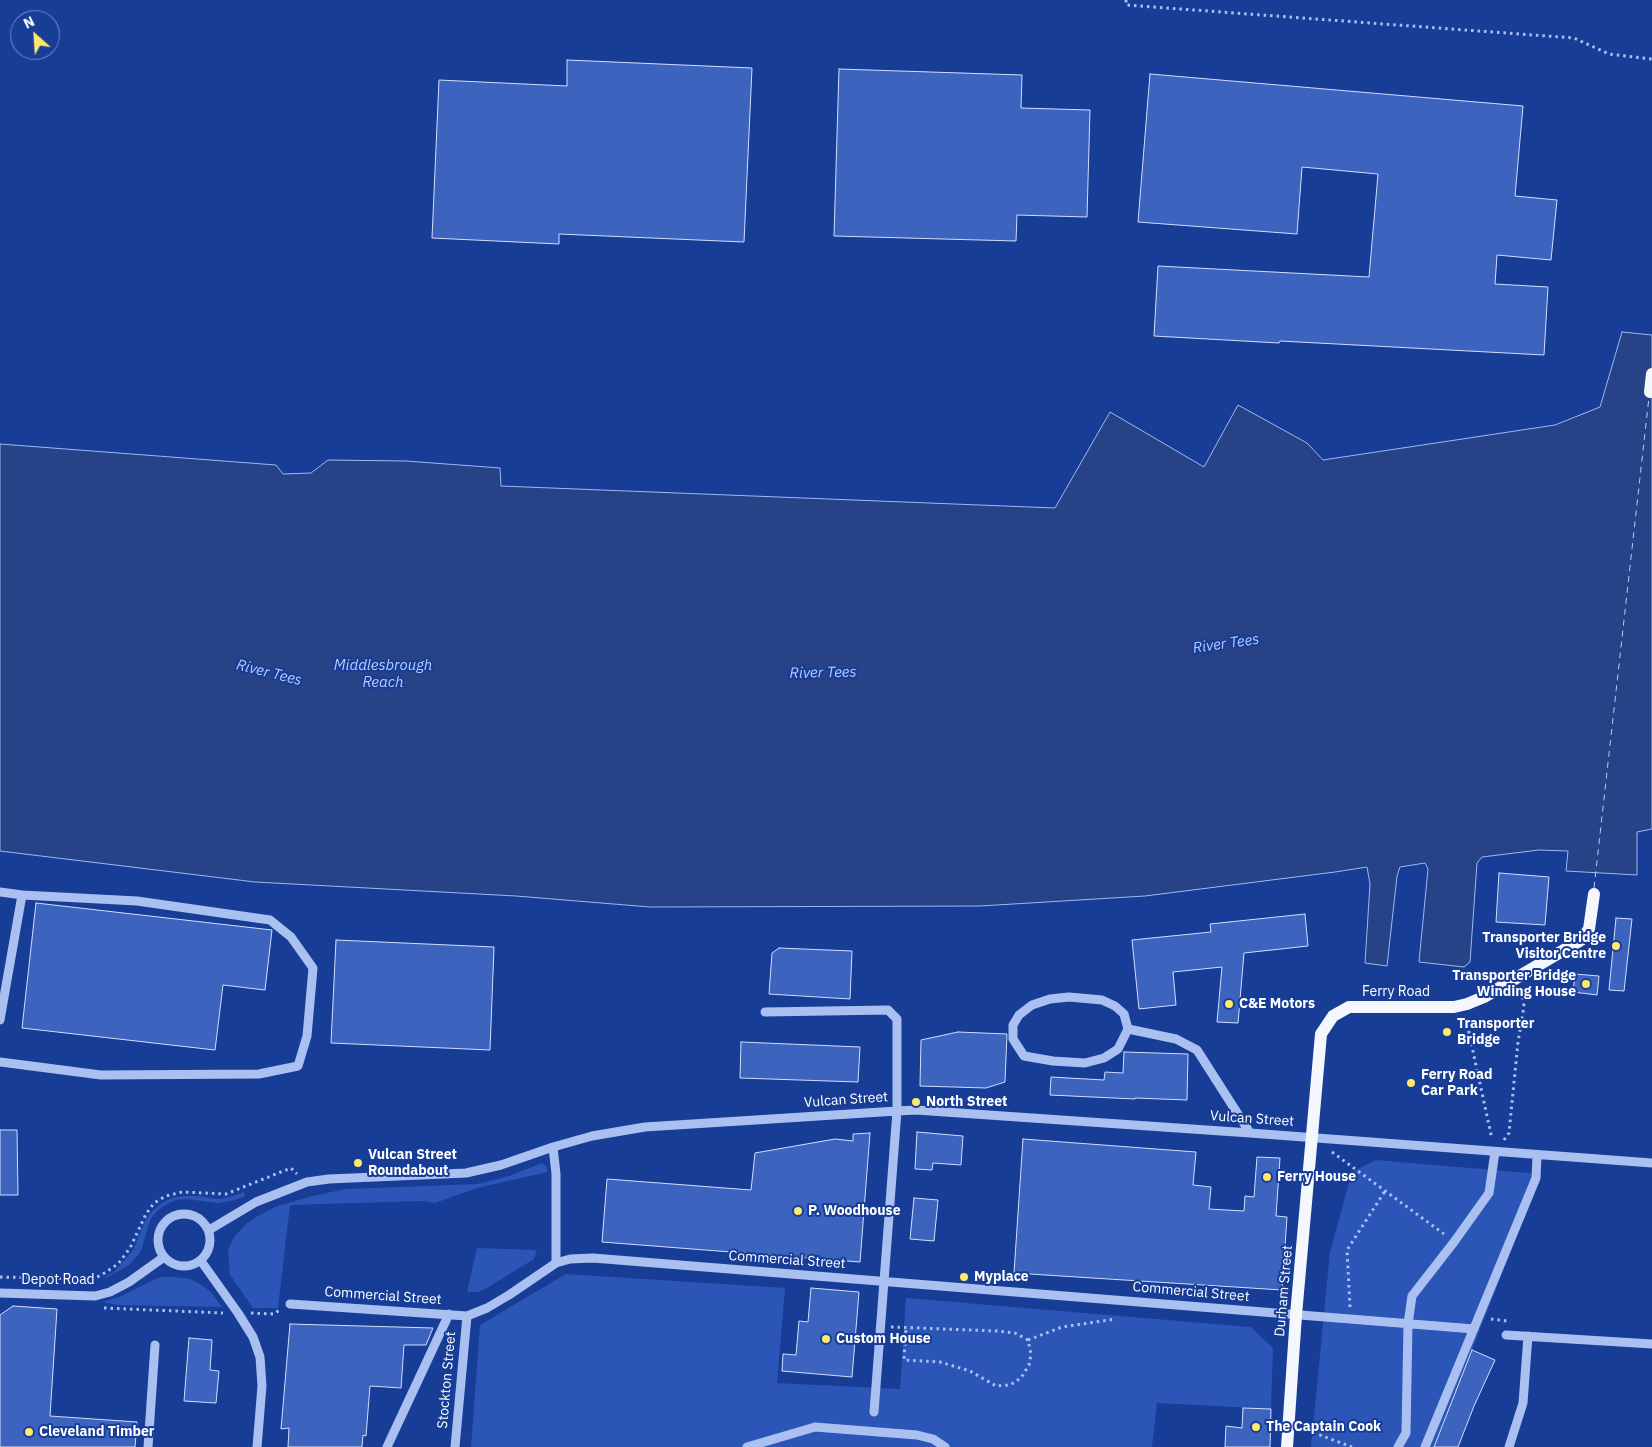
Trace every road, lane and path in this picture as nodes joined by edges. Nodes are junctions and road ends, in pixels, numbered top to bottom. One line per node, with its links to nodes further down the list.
1 (1126, 0): 2 (path)
2 (1652, 59)
3 (1652, 374): 4 (main road)
4 (1650, 392)
5 (0, 892): 7 (street)
6 (1594, 894): 8 (main road, Ferry Road)
7 (22, 896): 11 (street); 13 (street)
8 (1520, 976): 9 (main road, Ferry Road); 18 (path)
9 (1467, 1004): 16 (main road, Ferry Road); 18 (path)
10 (765, 1012): 14 (street)
11 (0, 1020)
12 (1128, 1028): 12 (street); 15 (street)
13 (0, 1062)
14 (896, 1110): 15 (street, Vulcan Street); 17 (street, Vulcan Street); 29 (street)
15 (1250, 1133): 16 (street, Vulcan Street)
16 (1312, 1138): 18 (street, Vulcan Street); 22 (path); 35 (main road, Durham Street)
17 (553, 1147): 21 (street, Vulcan Street); 27 (street)
18 (1495, 1152): 19 (street, Vulcan Street); 24 (street)
19 (1536, 1155): 20 (street, Vulcan Street); 37 (street)
20 (1652, 1163)
21 (307, 1182): 23 (street, Vulcan Street); 28 (path)
22 (1384, 1191): 24 (path); 39 (path)
23 (209, 1230): 25 (street); 26 (street)
24 (1454, 1242): 40 (street)
25 (164, 1257): 26 (street); 30 (street, Depot Road)
26 (201, 1260): 33 (street)
27 (556, 1263): 29 (street, Commercial Street); 36 (street, Commercial Street)
28 (0, 1278)
29 (884, 1281): 35 (street, Commercial Street); 41 (street)
30 (0, 1293)
31 (290, 1304): 33 (path); 34 (street, Commercial Street)
32 (100, 1307): 33 (path)
33 (238, 1313): 53 (street)
34 (449, 1314): 36 (street, Commercial Street); 54 (street)
35 (1296, 1315): 39 (street, Commercial Street); 50 (main road, Durham Street)
36 (467, 1316): 55 (street, Stockton Street)
37 (1478, 1318): 43 (street); 44 (path)
38 (1116, 1319): 46 (path)
39 (1350, 1319): 40 (street, Commercial Street)
40 (1408, 1324): 43 (street, Commercial Street); 60 (street)
41 (881, 1326): 42 (path); 49 (street)
42 (906, 1327): 46 (path); 46 (path)
43 (1474, 1329): 61 (street)
44 (1506, 1335): 45 (street)
45 (1528, 1336): 48 (street); 62 (street)
46 (1028, 1340)
47 (155, 1344): 52 (street)
48 (1652, 1344)
49 (874, 1412)
50 (1289, 1423): 58 (main road, Durham Street); 59 (path)
51 (782, 1443): 56 (street); 57 (street)
52 (148, 1447)
53 (257, 1447)
54 (387, 1447)
55 (455, 1447)
56 (747, 1447)
57 (945, 1447)
58 (1287, 1447)
59 (1352, 1447)
60 (1398, 1447)
61 (1425, 1447)
62 (1508, 1447)

